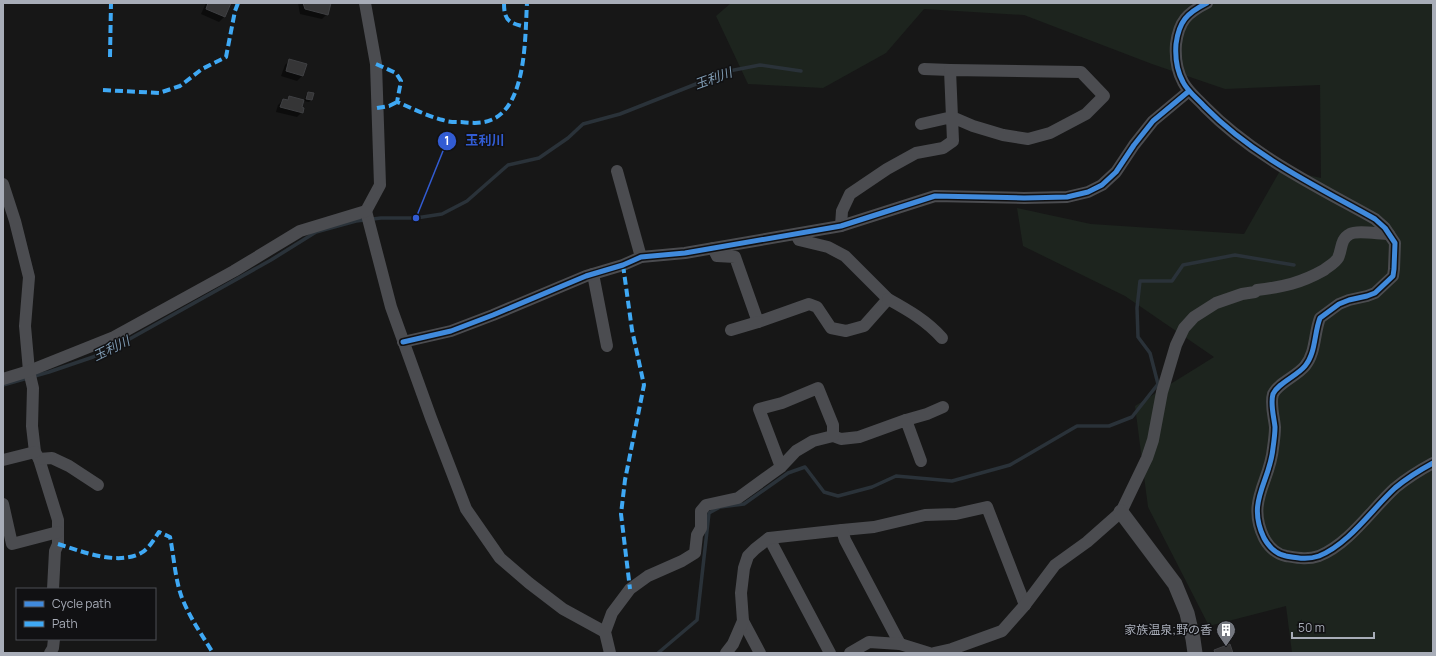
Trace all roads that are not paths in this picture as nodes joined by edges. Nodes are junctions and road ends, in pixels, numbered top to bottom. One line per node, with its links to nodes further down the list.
1 (365, 3): 10 (street)
2 (1207, 3): 5 (street)
3 (924, 69): 4 (street)
4 (950, 70): 6 (street); 6 (street)
5 (1189, 91): 11 (street); 13 (street)
6 (952, 118): 7 (street); 11 (street)
7 (921, 124)
8 (618, 171): 15 (street)
9 (3, 184): 23 (street)
10 (366, 211): 21 (street); 23 (street)
11 (841, 226): 12 (street)
12 (796, 234): 14 (street); 17 (street)
13 (1389, 234): 31 (street); 35 (street)
14 (713, 248): 15 (street); 18 (street)
15 (641, 257): 16 (street)
16 (592, 274): 21 (street); 22 (street)
17 (888, 299): 18 (street); 20 (street)
18 (758, 322): 19 (street)
19 (731, 330)
20 (942, 338)
21 (403, 342): 42 (street)
22 (608, 346)
23 (29, 371): 24 (street); 28 (street)
24 (3, 379)
25 (943, 407): 26 (street)
26 (906, 420): 27 (street); 30 (street)
27 (833, 436): 32 (street); 32 (street)
28 (37, 455): 29 (street); 33 (street); 37 (street)
29 (3, 460)
30 (921, 461)
31 (1433, 463)
32 (781, 467): 42 (street)
33 (98, 485)
34 (3, 504): 37 (street)
35 (1121, 512): 40 (street); 53 (street)
36 (842, 530): 38 (street); 40 (street); 44 (street)
37 (58, 532): 39 (street)
38 (769, 538): 41 (street); 49 (street)
39 (53, 588)
40 (1025, 605): 52 (street)
41 (743, 621): 47 (street); 48 (street)
42 (605, 632): 46 (street)
43 (54, 640): 45 (street)
44 (900, 644): 50 (street); 51 (street)
45 (50, 653)
46 (610, 653)
47 (726, 653)
48 (760, 653)
49 (830, 653)
50 (850, 653)
51 (929, 653)
52 (934, 653)
53 (1195, 653)

